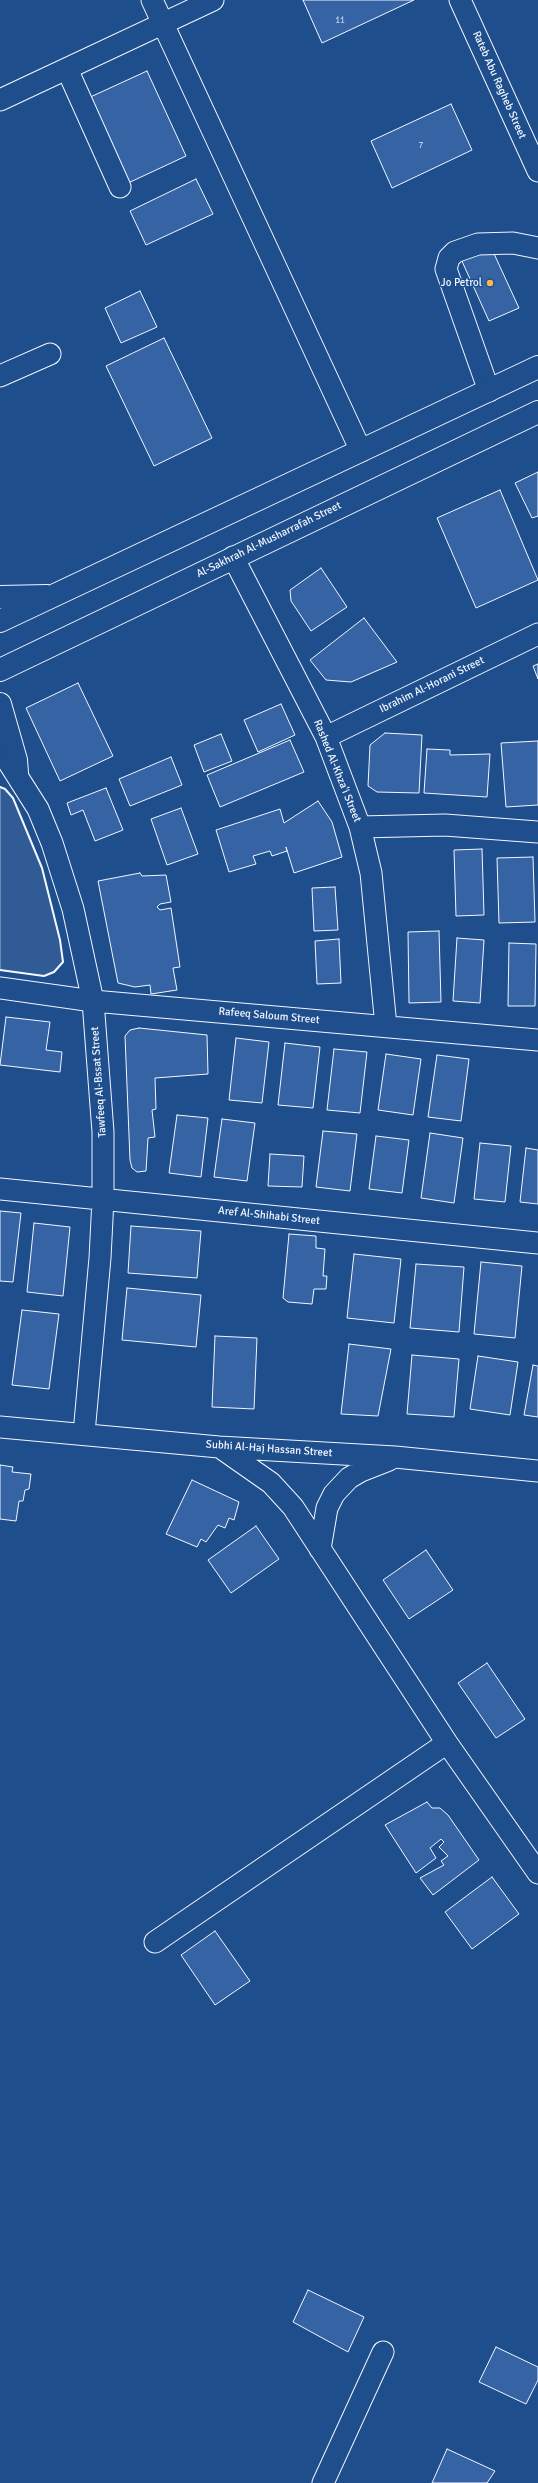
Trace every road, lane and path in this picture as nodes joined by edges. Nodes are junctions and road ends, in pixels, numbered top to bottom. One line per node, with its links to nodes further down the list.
1 (152, 0): 4 (street)
2 (213, 0): 4 (street)
3 (460, 0): 7 (street, Rateb Abu Ragheb Street)
4 (163, 23): 5 (street); 15 (street)
5 (67, 69): 6 (street); 8 (street)
6 (0, 100)
7 (538, 171)
8 (120, 187)
9 (538, 248): 13 (street)
10 (50, 354): 12 (street)
11 (538, 367): 13 (main road)
12 (0, 376)
13 (489, 391): 15 (main road)
14 (538, 412): 16 (main road, Al-Sakhrah Al-Musharrafah Street)
15 (361, 451): 17 (main road)
16 (233, 557): 21 (main road, Al-Sakhrah Al-Musharrafah Street); 23 (street, Rashed Al-Khza'i Street)
17 (58, 595): 18 (main road); 19 (main road)
18 (0, 597)
19 (0, 621)
20 (538, 634): 23 (street, Ibrahim Al-Horani Street)
21 (0, 670)
22 (0, 704): 25 (main road)
23 (326, 737): 26 (street, Rashed Al-Khza'i Street)
24 (0, 749): 25 (street, Tawfeeq Al-Bssat Street)
25 (17, 773): 29 (street, Tawfeeq Al-Bssat Street)
26 (360, 827): 27 (street); 30 (street, Rashed Al-Khza'i Street)
27 (538, 832)
28 (0, 988): 29 (street, Rafeeq Saloum Street)
29 (93, 1002): 30 (street, Rafeeq Saloum Street); 33 (street, Tawfeeq Al-Bssat Street)
30 (386, 1026): 31 (street, Rafeeq Saloum Street)
31 (538, 1040)
32 (0, 1189): 33 (street, Aref Al-Shihabi Street)
33 (103, 1199): 34 (street, Aref Al-Shihabi Street); 36 (street, Tawfeeq Al-Bssat Street)
34 (538, 1243)
35 (0, 1427): 36 (street, Subhi Al-Haj Hassan Street)
36 (84, 1434): 37 (street, Subhi Al-Haj Hassan Street)
37 (219, 1446): 38 (street, Subhi Al-Haj Hassan Street); 40 (street)
38 (395, 1457): 39 (street, Subhi Al-Haj Hassan Street); 40 (street)
39 (538, 1471)
40 (320, 1549): 41 (street)
41 (447, 1742): 42 (street); 43 (street)
42 (538, 1872)
43 (155, 1942)
44 (383, 2352): 45 (street)
45 (323, 2483)

